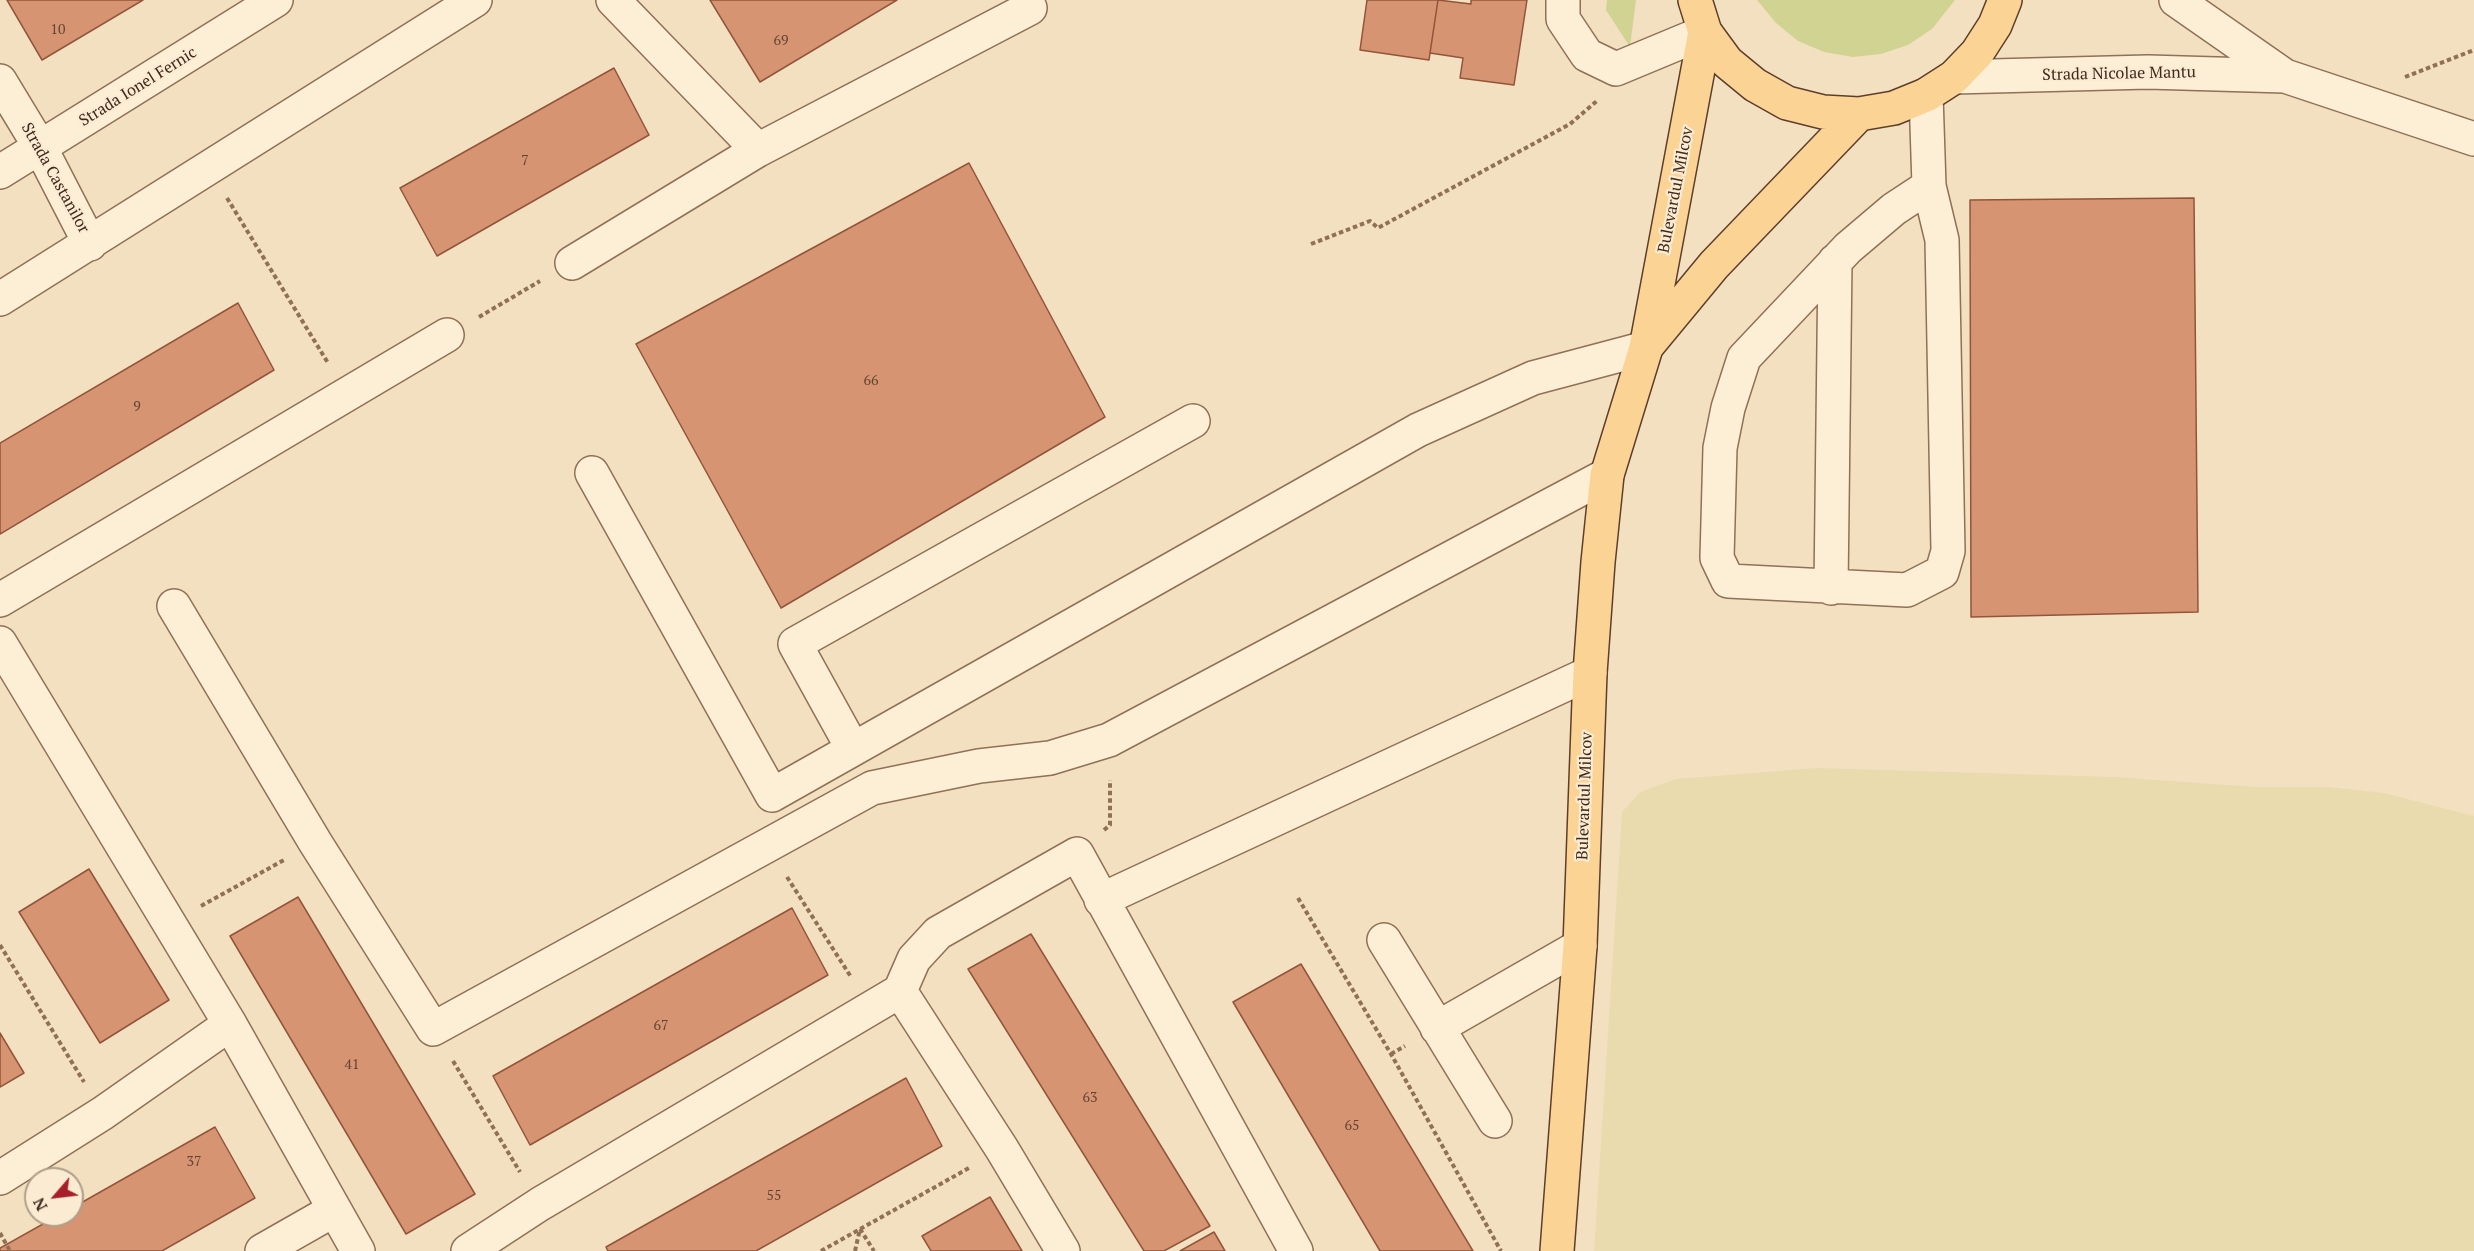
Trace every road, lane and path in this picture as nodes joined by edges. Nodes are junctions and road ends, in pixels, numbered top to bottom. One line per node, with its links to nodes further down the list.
1 (276, 0): 19 (street, Strada Ionel Fernic)
2 (475, 0): 21 (street)
3 (613, 0): 20 (street)
4 (1563, 0): 11 (street)
5 (1695, 0): 9 (main road)
6 (2005, 0): 12 (main road)
7 (2176, 0): 13 (street, Strada Nicolae Mantu)
8 (1030, 8): 20 (street)
9 (1705, 32): 11 (street); 17 (main road); 30 (main road, Bulevardul Milcov)
10 (2474, 50): 14 (path)
11 (1616, 69): 25 (path)
12 (1954, 76): 13 (street, Strada Nicolae Mantu); 16 (main road)
13 (2285, 76): 18 (street, Strada Nicolae Mantu)
14 (2400, 78)
15 (0, 81): 19 (street, Strada Castanilor)
16 (1926, 95): 17 (main road); 23 (street)
17 (1859, 114): 30 (main road, Bulevardul Milcov)
18 (2474, 139)
19 (39, 147): 22 (street, Strada Ionel Fernic); 24 (street, Strada Castanilor)
20 (758, 150): 27 (street)
21 (208, 167): 24 (street); 31 (path)
22 (0, 172)
23 (1929, 186): 26 (street); 35 (street)
24 (90, 244): 28 (street)
25 (1311, 244)
26 (1835, 261): 35 (street); 35 (street)
27 (572, 263): 29 (path)
28 (0, 299)
29 (447, 335): 31 (street)
30 (1646, 348): 34 (main road, Bulevardul Milcov); 41 (street)
31 (347, 394): 36 (street)
32 (1193, 421): 41 (street)
33 (592, 473): 41 (street)
34 (1607, 475): 39 (main road, Bulevardul Milcov); 40 (street)
35 (1831, 588)
36 (0, 600)
37 (174, 606): 42 (street)
38 (2, 650): 47 (street)
39 (1590, 673): 46 (street); 50 (main road, Bulevardul Milcov)
40 (1109, 740): 43 (street); 44 (path)
41 (853, 749)
42 (315, 842): 47 (path); 55 (street)
43 (767, 845): 52 (path); 55 (street)
44 (1077, 854): 46 (street); 51 (street)
45 (1298, 898): 73 (path)
46 (1101, 900): 72 (street)
47 (169, 924): 53 (street)
48 (1384, 940): 54 (street)
49 (0, 945): 56 (path)
50 (1580, 946): 54 (street); 74 (main road, Bulevardul Milcov)
51 (900, 991): 52 (street); 58 (street)
52 (870, 1008): 60 (street)
53 (230, 1024): 56 (street); 61 (street)
54 (1437, 1028): 57 (street)
55 (434, 1029): 60 (path)
56 (103, 1113): 59 (street)
57 (1495, 1121)
58 (1002, 1149): 62 (path); 71 (street)
59 (0, 1178)
60 (540, 1204): 67 (street)
61 (334, 1210): 64 (street); 66 (street)
62 (860, 1228): 68 (path); 69 (path); 70 (path)
63 (0, 1233): 65 (path)
64 (355, 1250)
65 (10, 1251)
66 (262, 1251)
67 (468, 1251)
68 (820, 1251)
69 (855, 1251)
70 (874, 1251)
71 (1064, 1251)
72 (1296, 1251)
73 (1501, 1251)
74 (1557, 1251)

